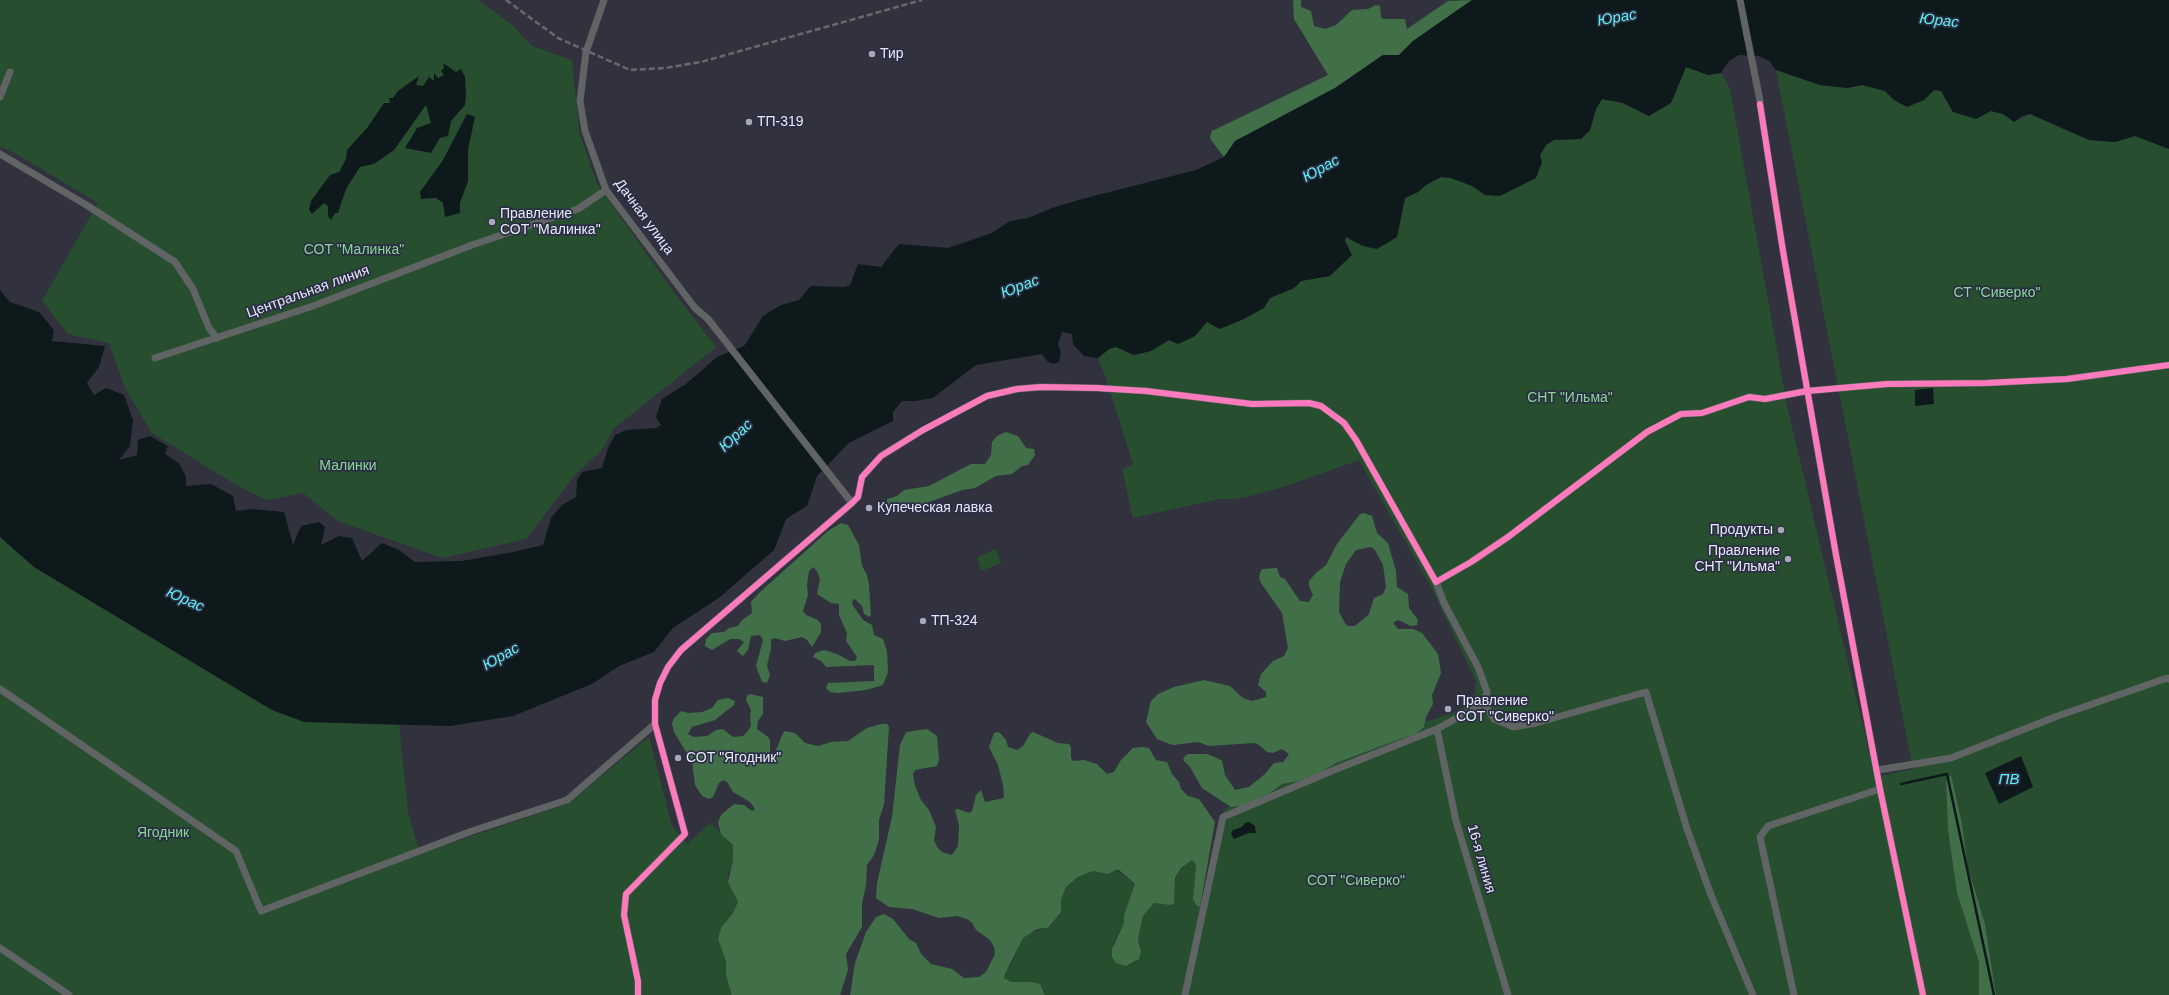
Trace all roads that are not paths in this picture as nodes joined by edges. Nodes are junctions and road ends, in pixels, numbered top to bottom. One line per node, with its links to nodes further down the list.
1 (604, 0): 6 (street, Дачная улица)
2 (1740, 0): 10 (street)
3 (10, 72): 4 (street)
4 (0, 97)
5 (0, 154): 7 (street)
6 (606, 190): 7 (street, Центральная линия); 11 (street, Дачная улица)
7 (217, 338): 8 (street, Центральная линия)
8 (155, 358)
9 (2169, 365): 10 (street)
10 (1807, 391): 12 (street); 18 (street)
11 (852, 503): 12 (street); 16 (street)
12 (1436, 582): 15 (street)
13 (2169, 679): 18 (street)
14 (0, 689): 16 (street)
15 (1484, 703): 17 (street); 25 (street)
16 (655, 724): 22 (street)
17 (1437, 729): 23 (street); 24 (street, 16-я линия)
18 (1878, 770): 19 (street)
19 (1880, 789): 26 (street); 27 (street)
20 (0, 948): 21 (street)
21 (69, 995)
22 (638, 995)
23 (1185, 995)
24 (1508, 995)
25 (1753, 995)
26 (1794, 995)
27 (1923, 995)

